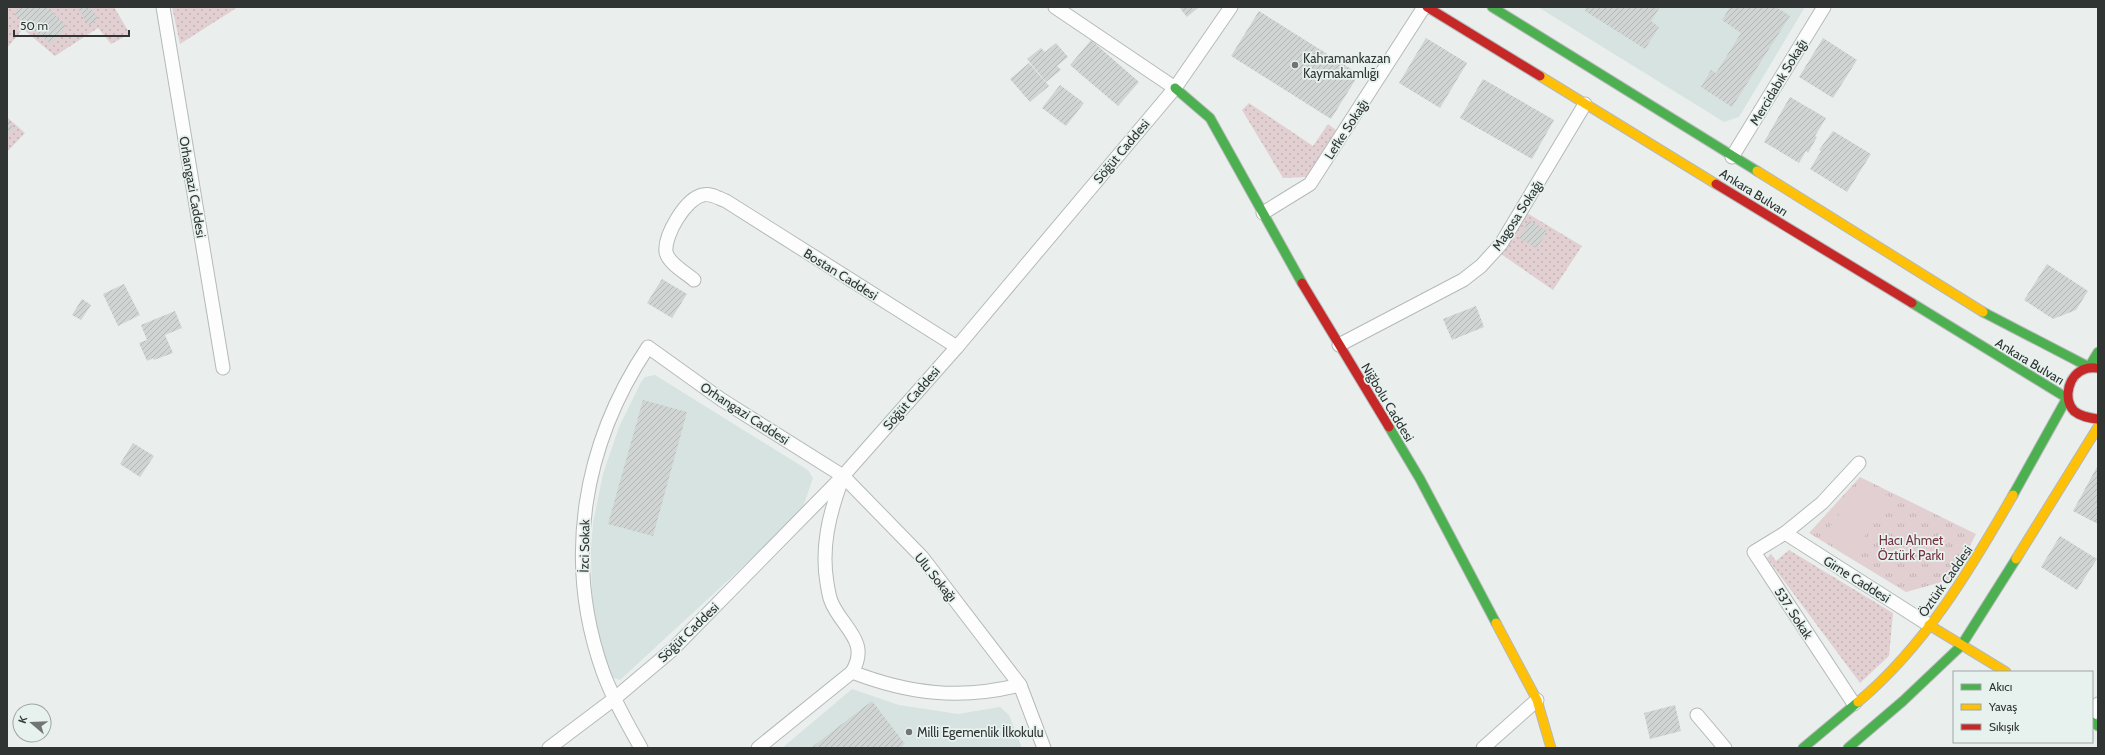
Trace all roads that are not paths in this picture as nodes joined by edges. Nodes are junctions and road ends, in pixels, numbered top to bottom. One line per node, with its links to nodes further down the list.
1 (163, 7): 16 (street, Orhangazi Caddesi)
2 (1055, 7): 7 (street)
3 (1230, 7): 7 (street, Söğüt Caddesi)
4 (1425, 7): 8 (street, Ankara Bulvarı); 10 (street, Lefke Sokağı)
5 (1492, 7): 9 (street, Ankara Bulvarı)
6 (1824, 7): 9 (street, Mercidabık Sokağı)
7 (1175, 88): 10 (street, Niğbolu Caddesi); 13 (street, Söğüt Caddesi)
8 (1585, 104): 12 (street, Magosa Sokağı); 18 (street, Ankara Bulvarı)
9 (1732, 157): 17 (street, Ankara Bulvarı)
10 (1263, 213): 12 (street, Niğbolu Caddesi)
11 (694, 280): 13 (street, Bostan Caddesi)
12 (1339, 345): 30 (street, Niğbolu Caddesi)
13 (956, 346): 22 (street, Söğüt Caddesi)
14 (648, 347): 22 (street, Orhangazi Caddesi); 29 (street, İzci Sokak)
15 (2098, 352): 17 (street)
16 (223, 368)
17 (2094, 368): 18 (street, Ankara Bulvarı)
18 (2067, 398): 19 (street, Ankara Bulvarı); 24 (street, Öztürk Caddesi)
19 (2098, 419)
20 (2098, 427): 25 (street)
21 (1859, 463): 23 (street)
22 (843, 476): 27 (street); 28 (street, Ulu Sokağı); 29 (street, Söğüt Caddesi)
23 (1785, 533): 24 (street, Girne Caddesi); 31 (street, 537. Sokak)
24 (1930, 625): 25 (street); 31 (street, Öztürk Caddesi)
25 (1962, 646): 26 (street); 41 (street)
26 (2004, 671)
27 (852, 672): 28 (street); 35 (street)
28 (1020, 685): 36 (street, Ulu Sokağı)
29 (614, 699): 33 (street, Söğüt Caddesi); 34 (street, İzci Sokak)
30 (1537, 700): 37 (street); 38 (street, Niğbolu Caddesi)
31 (1854, 704): 40 (street, Öztürk Caddesi)
32 (1697, 715): 39 (street)
33 (549, 748)
34 (641, 748)
35 (758, 748)
36 (1044, 748)
37 (1483, 748)
38 (1551, 748)
39 (1725, 748)
40 (1804, 748)
41 (1848, 748)

